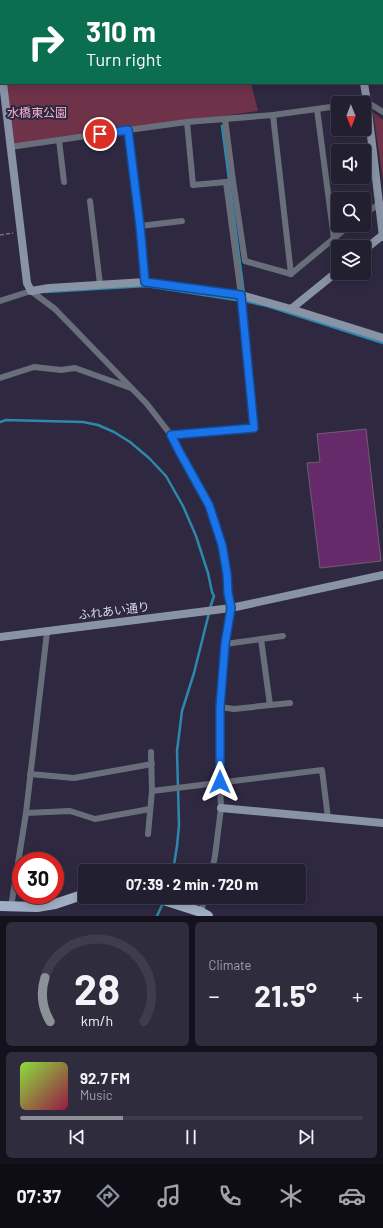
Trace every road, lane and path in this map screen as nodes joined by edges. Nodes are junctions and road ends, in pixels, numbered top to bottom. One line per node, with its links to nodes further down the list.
1 (3, 84): 14 (street)
2 (364, 84): 3 (street)
3 (366, 96)
4 (371, 104): 7 (street)
5 (331, 107): 6 (street)
6 (317, 109): 8 (street); 26 (street)
7 (383, 112)
8 (273, 115): 9 (street); 28 (street)
9 (225, 119): 10 (street); 15 (street)
10 (187, 122): 11 (street); 15 (street)
11 (128, 130): 13 (street); 21 (street)
12 (371, 136): 18 (street)
13 (59, 140): 14 (street); 16 (street)
14 (10, 147): 22 (street)
15 (230, 181): 28 (street); 33 (street)
16 (64, 182)
17 (90, 201): 31 (street)
18 (379, 204): 19 (street); 25 (street)
19 (371, 209)
20 (182, 221): 21 (street)
21 (140, 226): 30 (street)
22 (21, 232): 24 (path); 32 (street)
23 (342, 232): 26 (street)
24 (0, 235)
25 (383, 236): 27 (street)
26 (334, 239): 28 (street)
27 (371, 245)
28 (291, 274)
29 (331, 277): 35 (street)
30 (145, 282): 31 (street); 33 (street)
31 (100, 284): 32 (street)
32 (31, 291): 34 (street); 38 (street)
33 (241, 295): 35 (street); 39 (street)
34 (0, 301)
35 (291, 308): 36 (street)
36 (383, 338)
37 (0, 378): 38 (street)
38 (132, 389): 39 (street)
39 (171, 435): 41 (street)
40 (383, 575): 41 (street, ふれあい通り)
41 (231, 608): 42 (street, ふれあい通り); 46 (street)
42 (47, 632): 44 (street, ふれあい通り); 52 (street)
43 (283, 636): 45 (street)
44 (0, 637)
45 (261, 639): 46 (street); 48 (street)
46 (225, 644): 49 (street)
47 (290, 702): 48 (street)
48 (270, 705): 49 (street)
49 (220, 707): 53 (street)
50 (151, 752): 51 (street)
51 (152, 764): 52 (street); 54 (street)
52 (30, 774): 57 (street)
53 (220, 782): 54 (street); 55 (street); 58 (street)
54 (152, 791): 56 (street)
55 (221, 808): 58 (street); 61 (street)
56 (150, 809): 57 (street); 60 (street)
57 (26, 813): 65 (street)
58 (328, 818): 59 (street)
59 (383, 823)
60 (148, 834)
61 (213, 864)
62 (78, 896): 65 (main road)
63 (175, 904): 66 (main road)
64 (0, 906): 65 (main road)
65 (11, 907)
66 (205, 914)

